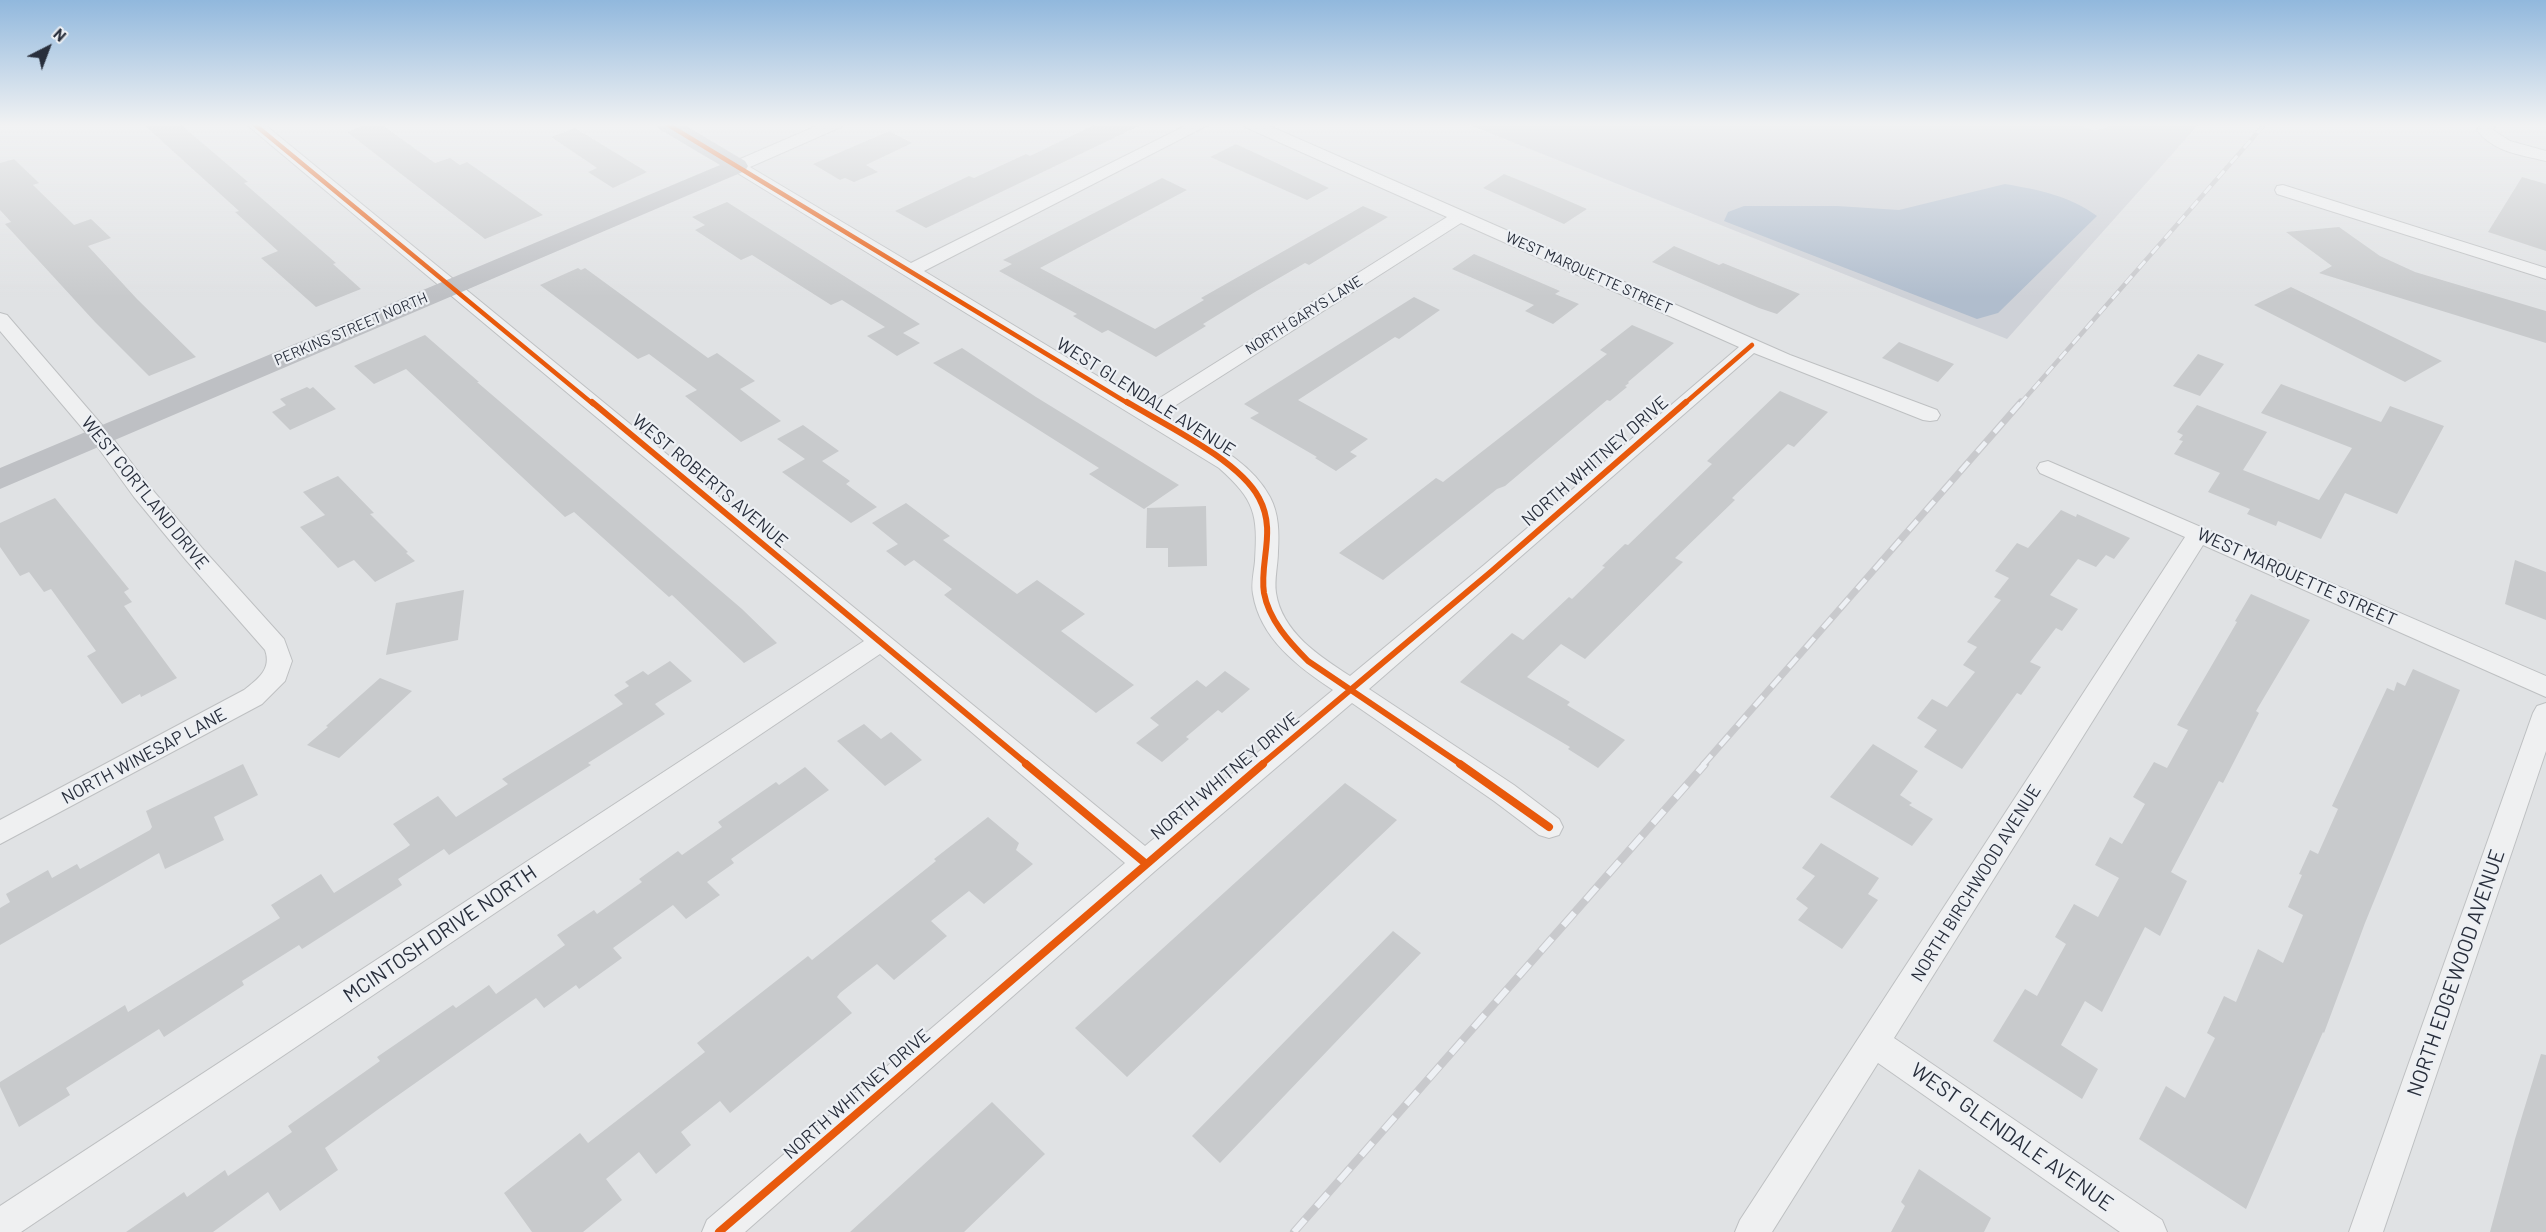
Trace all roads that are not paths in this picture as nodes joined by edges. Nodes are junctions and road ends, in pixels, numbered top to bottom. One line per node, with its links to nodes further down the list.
1 (323, 181): 10 (street, WEST ROBERTS AVENUE)
2 (700, 181): 10 (street, PERKINS STREET NORTH)
3 (763, 181): 8 (street, WEST GLENDALE AVENUE)
4 (1088, 181): 8 (street)
5 (1382, 181): 7 (street, WEST MARQUETTE STREET)
6 (2283, 190): 9 (street)
7 (1460, 216): 12 (street, WEST MARQUETTE STREET); 13 (street, NORTH GARYS LANE)
8 (910, 271): 13 (street, WEST GLENDALE AVENUE)
9 (2546, 274)
10 (450, 287): 15 (street, PERKINS STREET NORTH); 19 (street, WEST ROBERTS AVENUE)
11 (0, 319): 15 (street, WEST CORTLAND DRIVE)
12 (1752, 345): 14 (street, WEST MARQUETTE STREET); 22 (street, NORTH WHITNEY DRIVE)
13 (1148, 414): 22 (street, WEST GLENDALE AVENUE)
14 (1930, 415)
15 (100, 436): 17 (street, PERKINS STREET NORTH); 20 (street, WEST CORTLAND DRIVE)
16 (2048, 468): 18 (street, WEST MARQUETTE STREET)
17 (0, 479)
18 (2199, 534): 21 (street, WEST MARQUETTE STREET); 27 (street, NORTH BIRCHWOOD AVENUE)
19 (880, 642): 26 (street, WEST ROBERTS AVENUE); 28 (street, MCINTOSH DRIVE NORTH)
20 (280, 669): 25 (street, NORTH WINESAP LANE)
21 (2546, 687)
22 (1351, 690): 24 (street, WEST GLENDALE AVENUE); 26 (street, NORTH WHITNEY DRIVE)
23 (2546, 713): 32 (street, NORTH EDGEWOOD AVENUE)
24 (1549, 827)
25 (0, 833)
26 (1145, 863): 29 (street, NORTH WHITNEY DRIVE)
27 (1874, 1042): 30 (street, NORTH BIRCHWOOD AVENUE); 31 (street, WEST GLENDALE AVENUE)
28 (0, 1226)
29 (719, 1232)
30 (1752, 1232)
31 (2150, 1232)
32 (2366, 1232)

